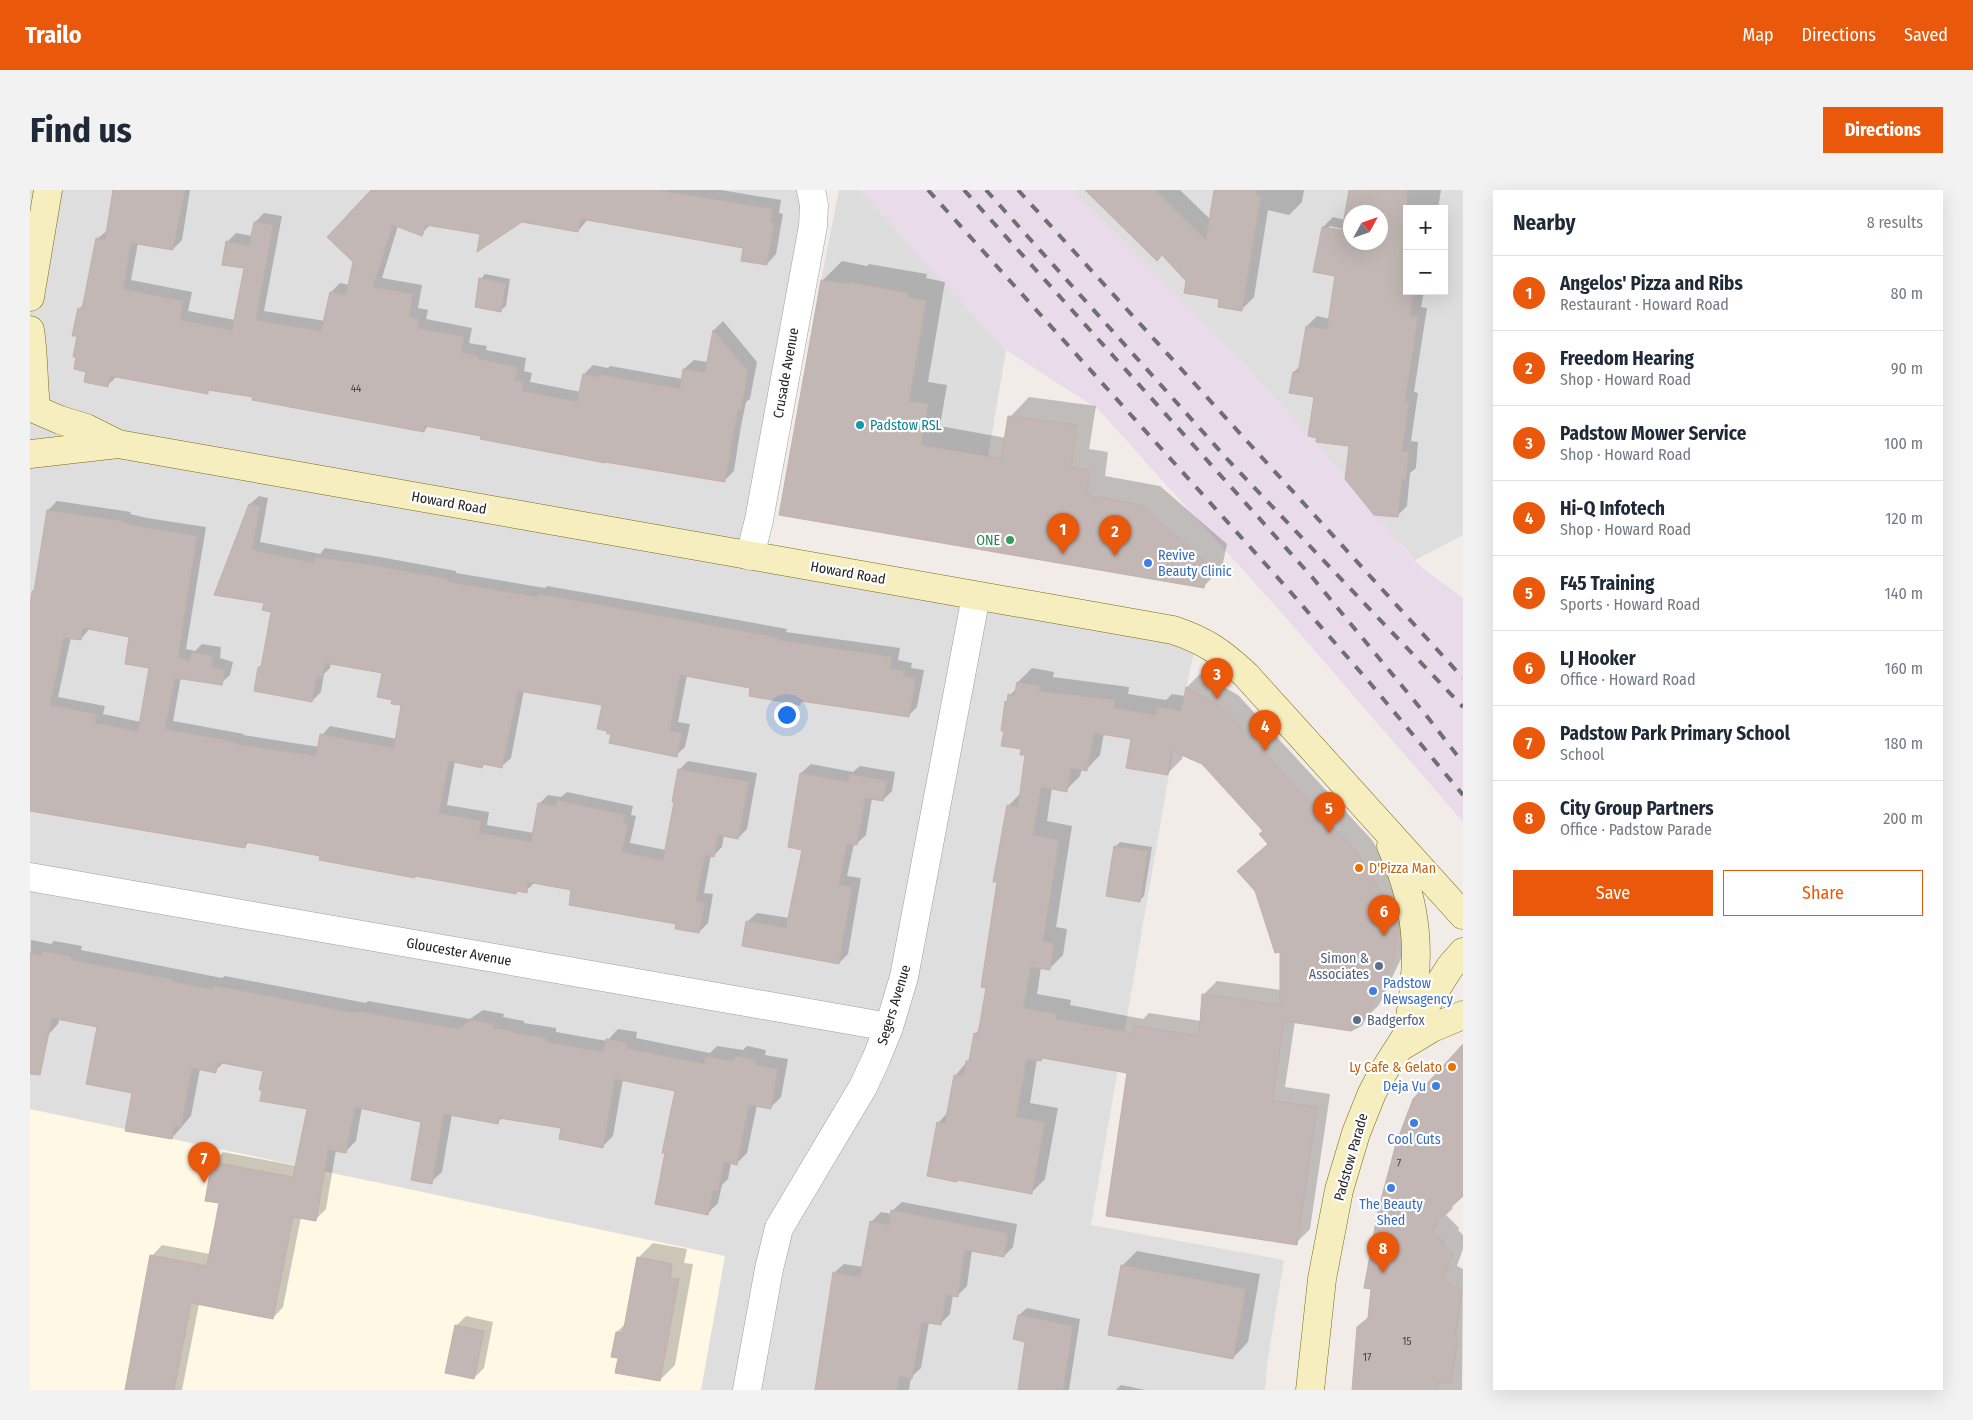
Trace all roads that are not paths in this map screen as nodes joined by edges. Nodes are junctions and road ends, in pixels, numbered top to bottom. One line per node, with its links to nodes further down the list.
1 (48, 190): 3 (street)
2 (811, 190): 8 (street, Crusade Avenue)
3 (30, 297)
4 (30, 330): 5 (street)
5 (35, 406): 6 (street, Howard Road); 7 (street)
6 (118, 444): 7 (street, Howard Road); 8 (street, Howard Road)
7 (30, 453)
8 (750, 556): 9 (street, Howard Road)
9 (976, 596): 10 (street, Howard Road); 15 (street, Segers Avenue)
10 (1381, 824): 12 (street, Howard Road); 16 (street)
11 (30, 877): 15 (street, Gloucester Avenue)
12 (1463, 915)
13 (1463, 952): 16 (street, Padstow Parade)
14 (1463, 1015): 16 (street)
15 (889, 1027): 17 (street, Segers Avenue)
16 (1402, 1040): 18 (street, Padstow Parade)
17 (747, 1390)
18 (1310, 1390)

